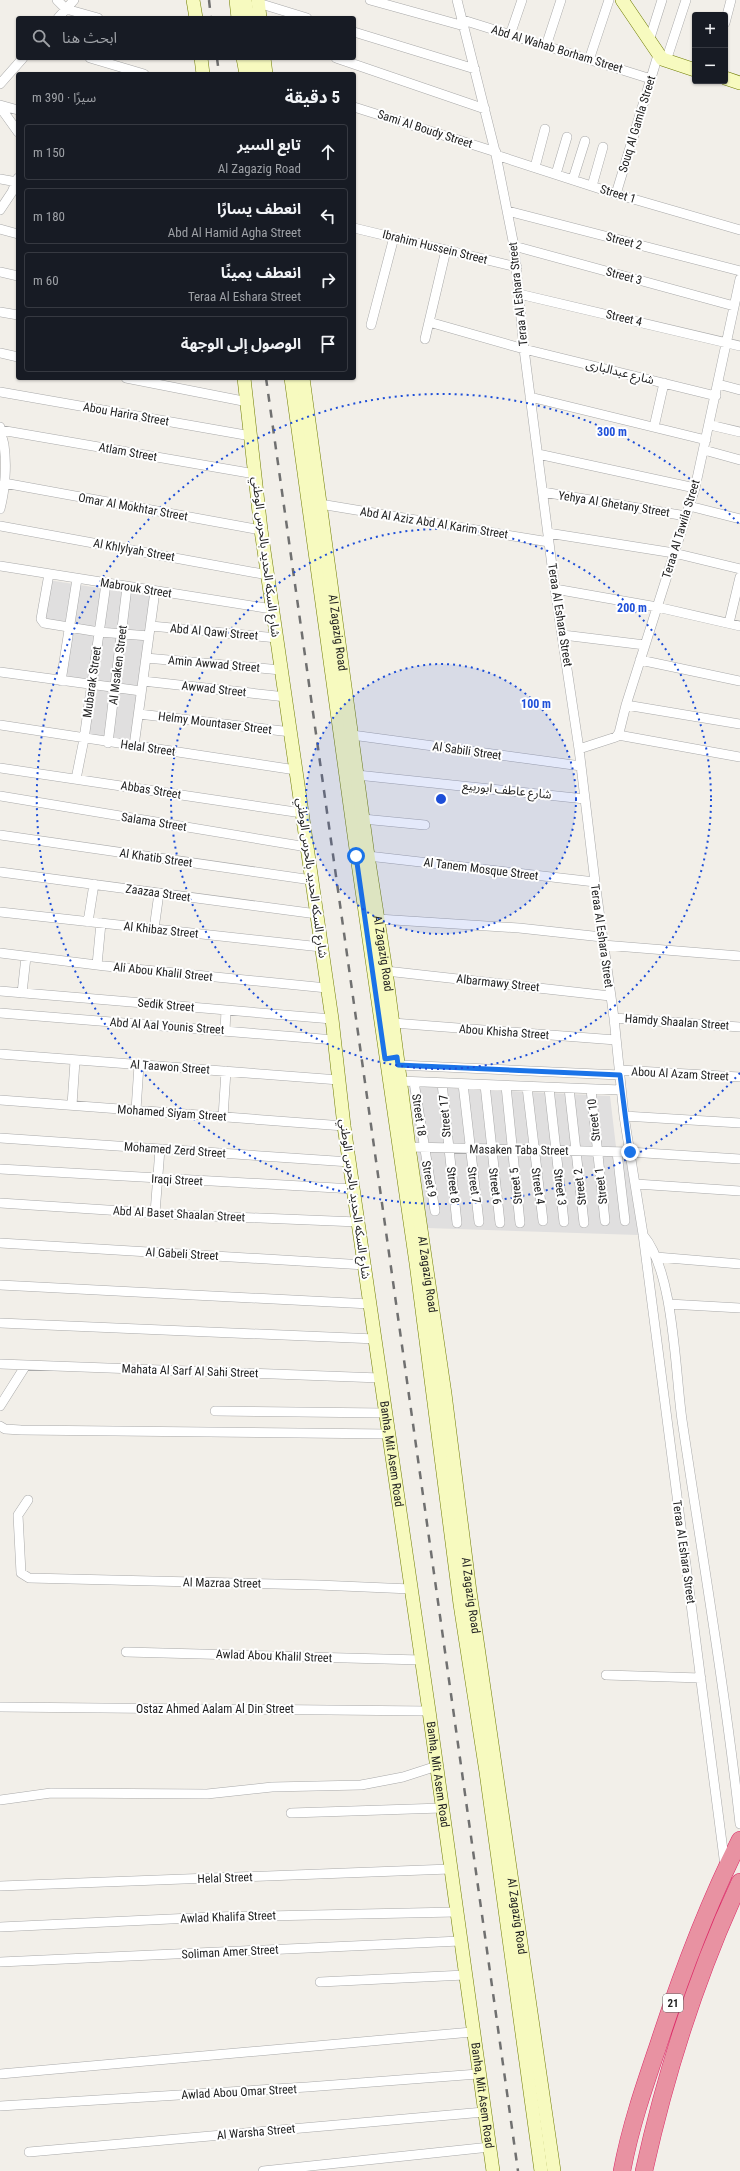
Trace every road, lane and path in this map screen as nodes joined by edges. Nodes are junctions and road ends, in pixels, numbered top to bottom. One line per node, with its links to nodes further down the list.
1 (57, 0): 15 (street)
2 (74, 0): 15 (street)
3 (236, 0): 20 (main road)
4 (370, 0): 24 (street, Abd Al Wahab Borham Street)
5 (457, 0): 24 (street, Teraa Al Eshara Street)
6 (522, 0): 26 (street)
7 (561, 0): 28 (street)
8 (609, 0): 37 (street)
9 (622, 0): 27 (main road)
10 (662, 0): 27 (street)
11 (686, 0): 29 (street, Souq Al Gamla Street)
12 (731, 0): 16 (street)
13 (191, 1): 19 (main road)
14 (254, 1): 21 (main road); 22 (main road); 23 (street)
15 (66, 9): 17 (street); 18 (street)
16 (728, 12)
17 (60, 16)
18 (91, 16)
19 (195, 16)
20 (238, 16)
21 (249, 16)
22 (259, 16)
23 (301, 16)
24 (464, 23): 26 (street, Abd Al Wahab Borham Street); 38 (street, Teraa Al Eshara Street)
25 (356, 33): 38 (street)
26 (510, 35): 28 (street, Abd Al Wahab Borham Street)
27 (649, 41): 29 (main road)
28 (546, 46): 37 (street, Abd Al Wahab Borham Street)
29 (662, 58): 39 (main road); 47 (street, Souq Al Gamla Street)
30 (21, 60): 45 (street)
31 (97, 60): 40 (street)
32 (201, 60): 41 (main road)
33 (244, 60): 42 (main road)
34 (253, 60): 43 (main road)
35 (264, 60): 44 (main road)
36 (342, 60): 53 (street)
37 (589, 60): 47 (street, Abd Al Wahab Borham Street)
38 (475, 69): 53 (street, Teraa Al Eshara Street)
39 (692, 69)
40 (137, 72)
41 (203, 72)
42 (246, 72)
43 (255, 72)
44 (266, 72)
45 (9, 74): 46 (street); 50 (street)
46 (16, 76)
47 (651, 79): 68 (street, Souq Al Gamla Street)
48 (728, 79): 49 (main road)
49 (740, 83)
50 (0, 84)
51 (0, 106): 54 (street); 55 (street)
52 (356, 108): 60 (street, Sami Al Boudy Street)
53 (485, 108): 60 (street, Teraa Al Eshara Street)
54 (16, 110)
55 (16, 129)
56 (545, 130): 61 (street)
57 (567, 136): 62 (street)
58 (585, 141): 64 (street)
59 (603, 147): 66 (street)
60 (496, 154): 61 (street, Street 1); 70 (street, Teraa Al Eshara Street)
61 (534, 167): 62 (street, Street 1)
62 (556, 174): 64 (street, Street 1)
63 (0, 179): 65 (street)
64 (572, 179): 66 (street, Street 1)
65 (16, 180)
66 (592, 186): 68 (street, Street 1)
67 (15, 192): 69 (street)
68 (616, 194): 73 (street, Street 1)
69 (0, 210)
70 (508, 211): 76 (street, Teraa Al Eshara Street); 80 (street, Street 2)
71 (356, 228): 75 (street, Ibrahim Hussein Street)
72 (0, 229): 74 (street)
73 (740, 230)
74 (16, 233)
75 (394, 237): 77 (street, Ibrahim Hussein Street); 89 (street)
76 (514, 246): 78 (street, Teraa Al Eshara Street); 85 (street, Street 3)
77 (446, 250): 78 (street, Ibrahim Hussein Street); 88 (street)
78 (517, 267): 83 (street, Teraa Al Eshara Street)
79 (0, 272): 81 (street)
80 (740, 272)
81 (16, 276)
82 (740, 279): 84 (street, Teraa Al Tawila Street)
83 (520, 294): 91 (street, Street 4); 93 (street, Teraa Al Eshara Street)
84 (738, 297): 85 (street, Teraa Al Tawila Street)
85 (734, 306): 91 (street, Teraa Al Tawila Street)
86 (0, 312): 87 (street)
87 (16, 315)
88 (429, 322): 90 (street); 93 (street, شارع عبدالبارى)
89 (371, 325)
90 (425, 339)
91 (728, 343): 92 (street, Street 4); 101 (street, Teraa Al Tawila Street)
92 (740, 346)
93 (524, 349): 100 (street, شارع عبدالبارى); 105 (street, Teraa Al Eshara Street)
94 (0, 353): 95 (street)
95 (16, 356)
96 (136, 380): 106 (street)
97 (244, 380): 106 (main road, شارع السكه الحديد بالحرس الوطني)
98 (292, 380): 132 (main road, Al Zagazig Road)
99 (303, 380): 122 (main road, Al Zagazig Road)
100 (664, 383): 104 (street, شارع عبدالبارى); 109 (street)
101 (718, 384): 102 (street); 104 (street, Teraa Al Tawila Street)
102 (740, 390)
103 (0, 392): 112 (street, Abou Harira Street)
104 (716, 396): 108 (street, Teraa Al Tawila Street)
105 (530, 398): 109 (street); 116 (street, Teraa Al Eshara Street)
106 (248, 402): 112 (main road, شارع السكه الحديد بالحرس الوطني)
107 (0, 425): 110 (street)
108 (710, 425): 111 (street); 113 (street, Teraa Al Tawila Street)
109 (654, 426): 113 (street)
110 (0, 430): 114 (street); 118 (street, Atlam Street)
111 (740, 432)
112 (251, 436): 118 (main road, شارع السكه الحديد بالحرس الوطني)
113 (706, 440): 115 (street, Teraa Al Tawila Street)
114 (2, 445): 120 (street)
115 (704, 450): 117 (street); 119 (street, Teraa Al Tawila Street)
116 (538, 454): 119 (street); 121 (street, Teraa Al Eshara Street)
117 (740, 460)
118 (255, 474): 128 (main road, شارع السكه الحديد بالحرس الوطني)
119 (695, 488): 123 (street, Teraa Al Tawila Street)
120 (2, 489): 124 (street); 128 (street, Omar Al Mokhtar Street)
121 (543, 492): 125 (street, Yehya Al Ghetany Street); 129 (street, Teraa Al Eshara Street)
122 (320, 504): 129 (street, Abd Al Aziz Abd Al Karim Street); 132 (main road, Al Zagazig Road)
123 (689, 506): 125 (street, Teraa Al Tawila Street); 126 (street)
124 (0, 509)
125 (686, 516): 130 (street, Teraa Al Tawila Street)
126 (740, 520)
127 (0, 526): 135 (street, Al Khlylyah Street)
128 (261, 530): 135 (main road, شارع السكه الحديد بالحرس الوطني)
129 (549, 537): 130 (street, Abd Al Aziz Abd Al Karim Street); 140 (street, Teraa Al Eshara Street)
130 (674, 553): 133 (street, Abd Al Aziz Abd Al Karim Street); 142 (street, Teraa Al Tawila Street)
131 (0, 566): 134 (street, Mabrouk Street)
132 (323, 568): 169 (main road, Al Zagazig Road); 221 (main road, Al Zagazig Road)
133 (740, 569)
134 (49, 574): 137 (street, Mabrouk Street); 146 (street, Abd Al Qawi Street)
135 (268, 575): 143 (main road, شارع السكه الحديد بالحرس الوطني)
136 (740, 577): 144 (street)
137 (78, 579): 138 (street, Mabrouk Street); 146 (street)
138 (106, 584): 139 (street, Mabrouk Street); 148 (street, Mubarak Street)
139 (127, 587): 141 (street, Mabrouk Street); 149 (street, Al Msaken Street)
140 (555, 589): 142 (street); 150 (street, Teraa Al Eshara Street)
141 (155, 591): 143 (street, Mabrouk Street); 147 (street)
142 (657, 607): 144 (street); 152 (street, Teraa Al Tawila Street)
143 (272, 609): 151 (main road, شارع السكه الحديد بالحرس الوطني)
144 (729, 623): 145 (street)
145 (740, 626)
146 (70, 628): 148 (street, Abd Al Qawi Street); 157 (street)
147 (150, 631): 149 (street, Abd Al Qawi Street); 151 (street, Abd Al Qawi Street); 153 (street)
148 (99, 632): 149 (street, Abd Al Qawi Street); 160 (street, Mubarak Street)
149 (122, 634): 161 (street, Al Msaken Street)
150 (563, 635): 152 (street); 174 (street, Teraa Al Eshara Street)
151 (277, 638): 155 (main road, شارع السكه الحديد بالحرس الوطني)
152 (645, 644): 154 (street, Teraa Al Tawila Street)
153 (146, 658): 155 (street, Amin Awwad Street); 158 (street)
154 (640, 660): 159 (street); 164 (street, Teraa Al Tawila Street)
155 (281, 670): 163 (main road, شارع السكه الحديد بالحرس الوطني)
156 (0, 672): 157 (street)
157 (61, 681): 160 (street)
158 (143, 681): 162 (street); 163 (street, Awwad Street)
159 (740, 681)
160 (92, 686): 161 (street); 171 (street, Mubarak Street)
161 (115, 688): 162 (street); 172 (street, Al Msaken Street)
162 (141, 691): 165 (street)
163 (286, 697): 168 (main road, شارع السكه الحديد بالحرس الوطني)
164 (626, 705): 166 (street); 170 (street, Teraa Al Tawila Street)
165 (139, 714): 168 (street, Helmy Mountaser Street); 173 (street)
166 (740, 724)
167 (0, 725): 171 (street, Helal Street)
168 (291, 732): 178 (main road, شارع السكه الحديد بالحرس الوطني)
169 (352, 735): 176 (street, Al Sabili Street); 179 (main road, Al Zagazig Road)
170 (618, 735): 174 (street); 175 (street)
171 (84, 739): 172 (street, Helal Street); 180 (street, Mubarak Street)
172 (108, 743): 173 (street, Helal Street)
173 (134, 746): 178 (street, Helal Street)
174 (579, 749): 176 (street, Teraa Al Eshara Street)
175 (740, 757)
176 (581, 766): 182 (street, Teraa Al Eshara Street)
177 (0, 768): 180 (street, Abbas Street)
178 (296, 770): 183 (main road, شارع السكه الحديد بالحرس الوطني)
179 (357, 775): 182 (street, شارع عاطف ابوربيع); 184 (main road, Al Zagazig Road)
180 (76, 779): 183 (street, Abbas Street)
181 (0, 796): 187 (street, Salama Street)
182 (585, 799): 191 (street, Teraa Al Eshara Street)
183 (302, 813): 187 (main road, شارع السكه الحديد بالحرس الوطني)
184 (363, 819): 185 (street); 188 (main road, Al Zagazig Road)
185 (424, 825)
186 (0, 835): 190 (street, Al Khatib Street)
187 (307, 847): 190 (main road, شارع السكه الحديد بالحرس الوطني)
188 (368, 856): 191 (street, Al Tanem Mosque Street); 196 (main road, Al Zagazig Road)
189 (0, 872): 192 (street, Zaazaa Street)
190 (312, 880): 195 (main road, شارع السكه الحديد بالحرس الوطني)
191 (595, 882): 200 (street, Teraa Al Eshara Street)
192 (94, 884): 193 (street, Zaazaa Street); 197 (street)
193 (159, 893): 195 (street, Zaazaa Street); 199 (street)
194 (0, 912): 197 (street, Al Khibaz Street)
195 (317, 914): 201 (main road, شارع السكه الحديد بالحرس الوطني)
196 (378, 919): 200 (street); 206 (main road, Al Zagazig Road)
197 (88, 922): 198 (street, Al Khibaz Street)
198 (102, 923): 199 (street, Al Khibaz Street); 205 (street)
199 (154, 929): 201 (street, Al Khibaz Street)
200 (603, 941): 203 (street); 210 (street, Teraa Al Eshara Street)
201 (321, 947): 207 (main road, شارع السكه الحديد بالحرس الوطني)
202 (0, 953): 204 (street, Ali Abou Khalil Street)
203 (740, 956)
204 (26, 957): 205 (street, Ali Abou Khalil Street); 209 (street)
205 (97, 965): 207 (street, Ali Abou Khalil Street)
206 (386, 971): 210 (street, Albarmawy Street); 215 (main road, Al Zagazig Road)
207 (327, 988): 214 (main road, شارع السكه الحديد بالحرس الوطني)
208 (0, 991): 209 (street, Sedik Street)
209 (22, 993): 211 (street, Sedik Street)
210 (610, 996): 213 (street, Teraa Al Eshara Street)
211 (226, 1010): 214 (street, Sedik Street); 217 (street)
212 (0, 1013): 217 (street, Abd Al Aal Younis Street)
213 (614, 1018): 216 (street, Hamdy Shaalan Street); 219 (street, Teraa Al Eshara Street)
214 (332, 1019): 218 (main road, شارع السكه الحديد بالحرس الوطني)
215 (393, 1023): 219 (street, Abou Khisha Street); 221 (main road, Al Zagazig Road)
216 (740, 1027)
217 (225, 1031): 218 (street, Abd Al Aal Younis Street)
218 (335, 1040): 227 (main road, شارع السكه الحديد بالحرس الوطني)
219 (616, 1040): 225 (street, Teraa Al Eshara Street)
220 (0, 1054): 222 (street, Al Taawon Street)
221 (393, 1060): 225 (street, Abou Al Azam Street); 228 (main road, Al Zagazig Road); 301 (main road, Al Zagazig Road)
222 (75, 1061): 223 (street, Al Taawon Street); 240 (street)
223 (139, 1065): 224 (street, Al Taawon Street); 241 (street)
224 (226, 1071): 227 (street, Al Taawon Street); 243 (street)
225 (620, 1072): 226 (street, Abou Al Azam Street); 238 (street, Teraa Al Eshara Street)
226 (740, 1077)
227 (339, 1080): 245 (main road, شارع السكه الحديد بالحرس الوطني)
228 (400, 1082): 229 (street); 247 (main road, Al Zagazig Road)
229 (414, 1082): 230 (street); 248 (street, Street 18)
230 (442, 1083): 231 (street); 249 (street, Street 17)
231 (462, 1084): 232 (street); 251 (street, Street 7)
232 (485, 1085): 233 (street); 252 (street, Street 6)
233 (506, 1086): 234 (street); 253 (street, Street 5)
234 (527, 1087): 235 (street); 254 (street, Street 4)
235 (549, 1088): 236 (street); 255 (street, Street 3)
236 (569, 1088): 237 (street); 256 (street, Street 2)
237 (591, 1089): 238 (street); 257 (street, Street 10)
238 (621, 1090): 242 (street, Teraa Al Eshara Street)
239 (0, 1100): 240 (street, Mohamed Siyam Street)
240 (72, 1105): 241 (street, Mohamed Siyam Street)
241 (136, 1110): 243 (street, Mohamed Siyam Street)
242 (624, 1116): 244 (street); 259 (street, Teraa Al Eshara Street)
243 (223, 1117): 245 (street, Mohamed Siyam Street)
244 (740, 1123)
245 (344, 1126): 261 (main road, شارع السكه الحديد بالحرس الوطني)
246 (0, 1138): 250 (street, Mohamed Zerd Street)
247 (409, 1148): 248 (street, Masaken Taba Street); 301 (main road, Al Zagazig Road)
248 (424, 1148): 249 (street, Masaken Taba Street); 268 (street, Street 9)
249 (448, 1148): 251 (street, Masaken Taba Street); 276 (street, Street 8)
250 (160, 1149): 261 (street, Mohamed Zerd Street); 263 (street)
251 (469, 1149): 252 (street, Masaken Taba Street); 274 (street, Street 7)
252 (491, 1149): 253 (street, Masaken Taba Street); 277 (street, Street 6)
253 (511, 1150): 254 (street, Masaken Taba Street); 278 (street, Street 5)
254 (533, 1150): 255 (street, Masaken Taba Street); 270 (street, Street 4)
255 (555, 1151): 256 (street, Masaken Taba Street); 275 (street, Street 3)
256 (576, 1151): 257 (street, Masaken Taba Street); 279 (street, Street 2)
257 (597, 1152): 258 (street, Masaken Taba Street); 271 (street, Street 1)
258 (617, 1152): 259 (street, Masaken Taba Street); 272 (street)
259 (630, 1152): 260 (street, Masaken Taba Street); 264 (street, Teraa Al Eshara Street)
260 (740, 1159)
261 (350, 1162): 265 (main road, شارع السكه الحديد بالحرس الوطني)
262 (0, 1169): 263 (street, Iraqi Street)
263 (158, 1179): 265 (street, Iraqi Street); 269 (street)
264 (636, 1184): 266 (street); 280 (street, Teraa Al Eshara Street)
265 (354, 1189): 273 (main road, شارع السكه الحديد بالحرس الوطني)
266 (740, 1191)
267 (0, 1203): 269 (street, Abd Al Baset Shaalan Street)
268 (435, 1210)
269 (155, 1213): 273 (street, Abd Al Baset Shaalan Street)
270 (543, 1221)
271 (605, 1221)
272 (626, 1221)
273 (358, 1222): 284 (main road, شارع السكه الحديد بالحرس الوطني)
274 (479, 1222)
275 (564, 1222)
276 (457, 1223)
277 (500, 1223)
278 (520, 1223)
279 (584, 1223)
280 (643, 1234): 282 (street, Teraa Al Eshara Street); 305 (street, Teraa Al Eshara Street)
281 (0, 1243): 284 (street, Al Gabeli Street)
282 (656, 1257): 283 (street); 287 (street, Teraa Al Eshara Street)
283 (740, 1264)
284 (365, 1266): 286 (main road, شارع السكه الحديد بالحرس الوطني)
285 (0, 1285): 286 (street)
286 (370, 1304): 290 (main road, شارع السكه الحديد بالحرس الوطني)
287 (669, 1304): 288 (street); 312 (street, Teraa Al Eshara Street)
288 (740, 1308)
289 (0, 1323): 290 (street)
290 (376, 1339): 293 (main road, شارع السكه الحديد بالحرس الوطني)
291 (0, 1364): 292 (street, Mahata Al Sarf Al Sahi Street)
292 (26, 1365): 293 (street, Mahata Al Sarf Al Sahi Street); 294 (street)
293 (380, 1378): 296 (main road, Banha, Mit Asem Road)
294 (0, 1406)
295 (215, 1412): 296 (street)
296 (386, 1413): 298 (main road, Banha, Mit Asem Road)
297 (0, 1426): 298 (street)
298 (389, 1434): 300 (main road, Banha, Mit Asem Road)
299 (28, 1500): 300 (street, Al Mazraa Street)
300 (411, 1590): 303 (main road, Banha, Mit Asem Road)
301 (472, 1643): 330 (main road, Al Zagazig Road)
302 (126, 1652): 303 (street, Awlad Abou Khalil Street)
303 (421, 1660): 307 (main road, Banha, Mit Asem Road)
304 (606, 1675): 305 (street)
305 (701, 1678): 315 (street, Teraa Al Eshara Street)
306 (0, 1707): 307 (street, Ostaz Ahmed Aalam Al Din Street)
307 (429, 1711): 308 (main road, Banha, Mit Asem Road)
308 (437, 1766): 309 (street); 310 (main road, Banha, Mit Asem Road)
309 (0, 1800)
310 (442, 1808): 311 (street); 314 (main road, Banha, Mit Asem Road)
311 (291, 1813)
312 (740, 1824)
313 (740, 1840): 315 (highway, 21)
314 (450, 1869): 316 (street, Helal Street); 318 (main road, Banha, Mit Asem Road)
315 (725, 1870): 336 (highway, 21)
316 (0, 1886)
317 (738, 1893): 337 (highway, 21)
318 (456, 1912): 319 (street, Awlad Khalifa Street); 320 (main road, Banha, Mit Asem Road)
319 (0, 1927)
320 (460, 1941): 321 (street, Soliman Amer Street); 322 (main road, Banha, Mit Asem Road)
321 (0, 1962)
322 (465, 1976): 323 (street); 324 (main road, Banha, Mit Asem Road)
323 (320, 1982)
324 (472, 2032): 325 (street); 326 (main road, Banha, Mit Asem Road)
325 (0, 2074)
326 (478, 2074): 327 (street, Awlad Abou Omar Street); 328 (main road, Banha, Mit Asem Road)
327 (0, 2106)
328 (484, 2112): 329 (main road, Banha, Mit Asem Road); 331 (street, Al Warsha Street)
329 (490, 2147): 332 (street); 333 (main road, Banha, Mit Asem Road)
330 (544, 2148): 334 (main road, Al Zagazig Road); 335 (main road, Al Zagazig Road)
331 (29, 2152)
332 (264, 2171)
333 (493, 2171)
334 (541, 2171)
335 (554, 2171)
336 (622, 2171)
337 (644, 2171)

